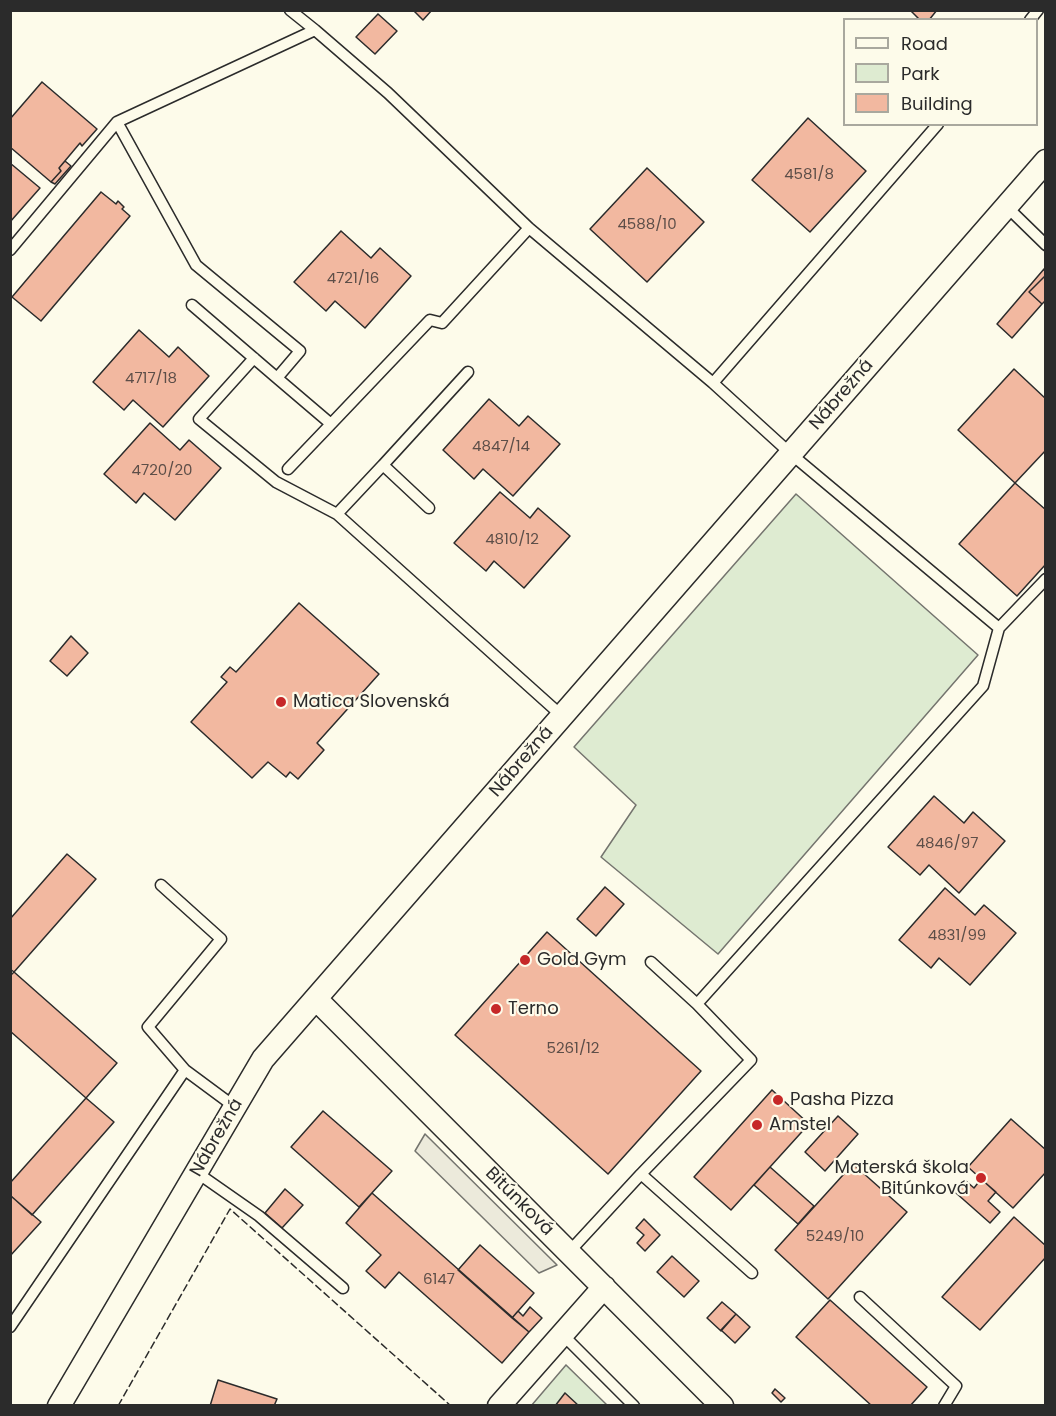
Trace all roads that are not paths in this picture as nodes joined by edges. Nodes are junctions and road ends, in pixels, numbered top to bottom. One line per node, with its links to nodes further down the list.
1 (290, 10): 2 (lane)
2 (315, 30): 3 (lane); 7 (lane)
3 (117, 122): 9 (lane); 13 (lane)
4 (936, 126): 14 (lane)
5 (1046, 161): 6 (street, Nábrežná)
6 (1006, 206): 8 (lane); 16 (street, Nábrežná)
7 (529, 228): 14 (lane); 15 (lane)
8 (1046, 245)
9 (10, 250)
10 (192, 305): 11 (lane)
11 (254, 358): 13 (lane); 20 (lane)
12 (468, 372): 17 (lane)
13 (278, 378): 15 (lane)
14 (713, 382): 16 (lane)
15 (331, 424): 18 (lane)
16 (791, 454): 22 (lane); 23 (street, Nábrežná)
17 (383, 465): 19 (lane); 20 (lane)
18 (288, 469)
19 (429, 508)
20 (337, 514): 23 (lane)
21 (1046, 579): 22 (lane)
22 (999, 628): 27 (lane)
23 (562, 716): 26 (street, Nábrežná)
24 (161, 885): 28 (lane)
25 (651, 962): 27 (lane)
26 (316, 999): 29 (street, Nábrežná); 32 (street, Bitúnková)
27 (698, 1004): 31 (lane)
28 (185, 1070): 29 (lane); 37 (lane)
29 (235, 1107): 30 (street, Nábrežná)
30 (196, 1172): 35 (lane); 39 (street, Nábrežná)
31 (641, 1174): 32 (lane); 33 (lane)
32 (569, 1252): 34 (street, Bitúnková)
33 (752, 1273)
34 (604, 1287): 38 (street); 42 (street, Bitúnková)
35 (343, 1288)
36 (860, 1297): 43 (lane)
37 (10, 1327)
38 (562, 1334): 40 (street); 41 (lane)
39 (59, 1406)
40 (499, 1406)
41 (634, 1406)
42 (722, 1406)
43 (944, 1406)

